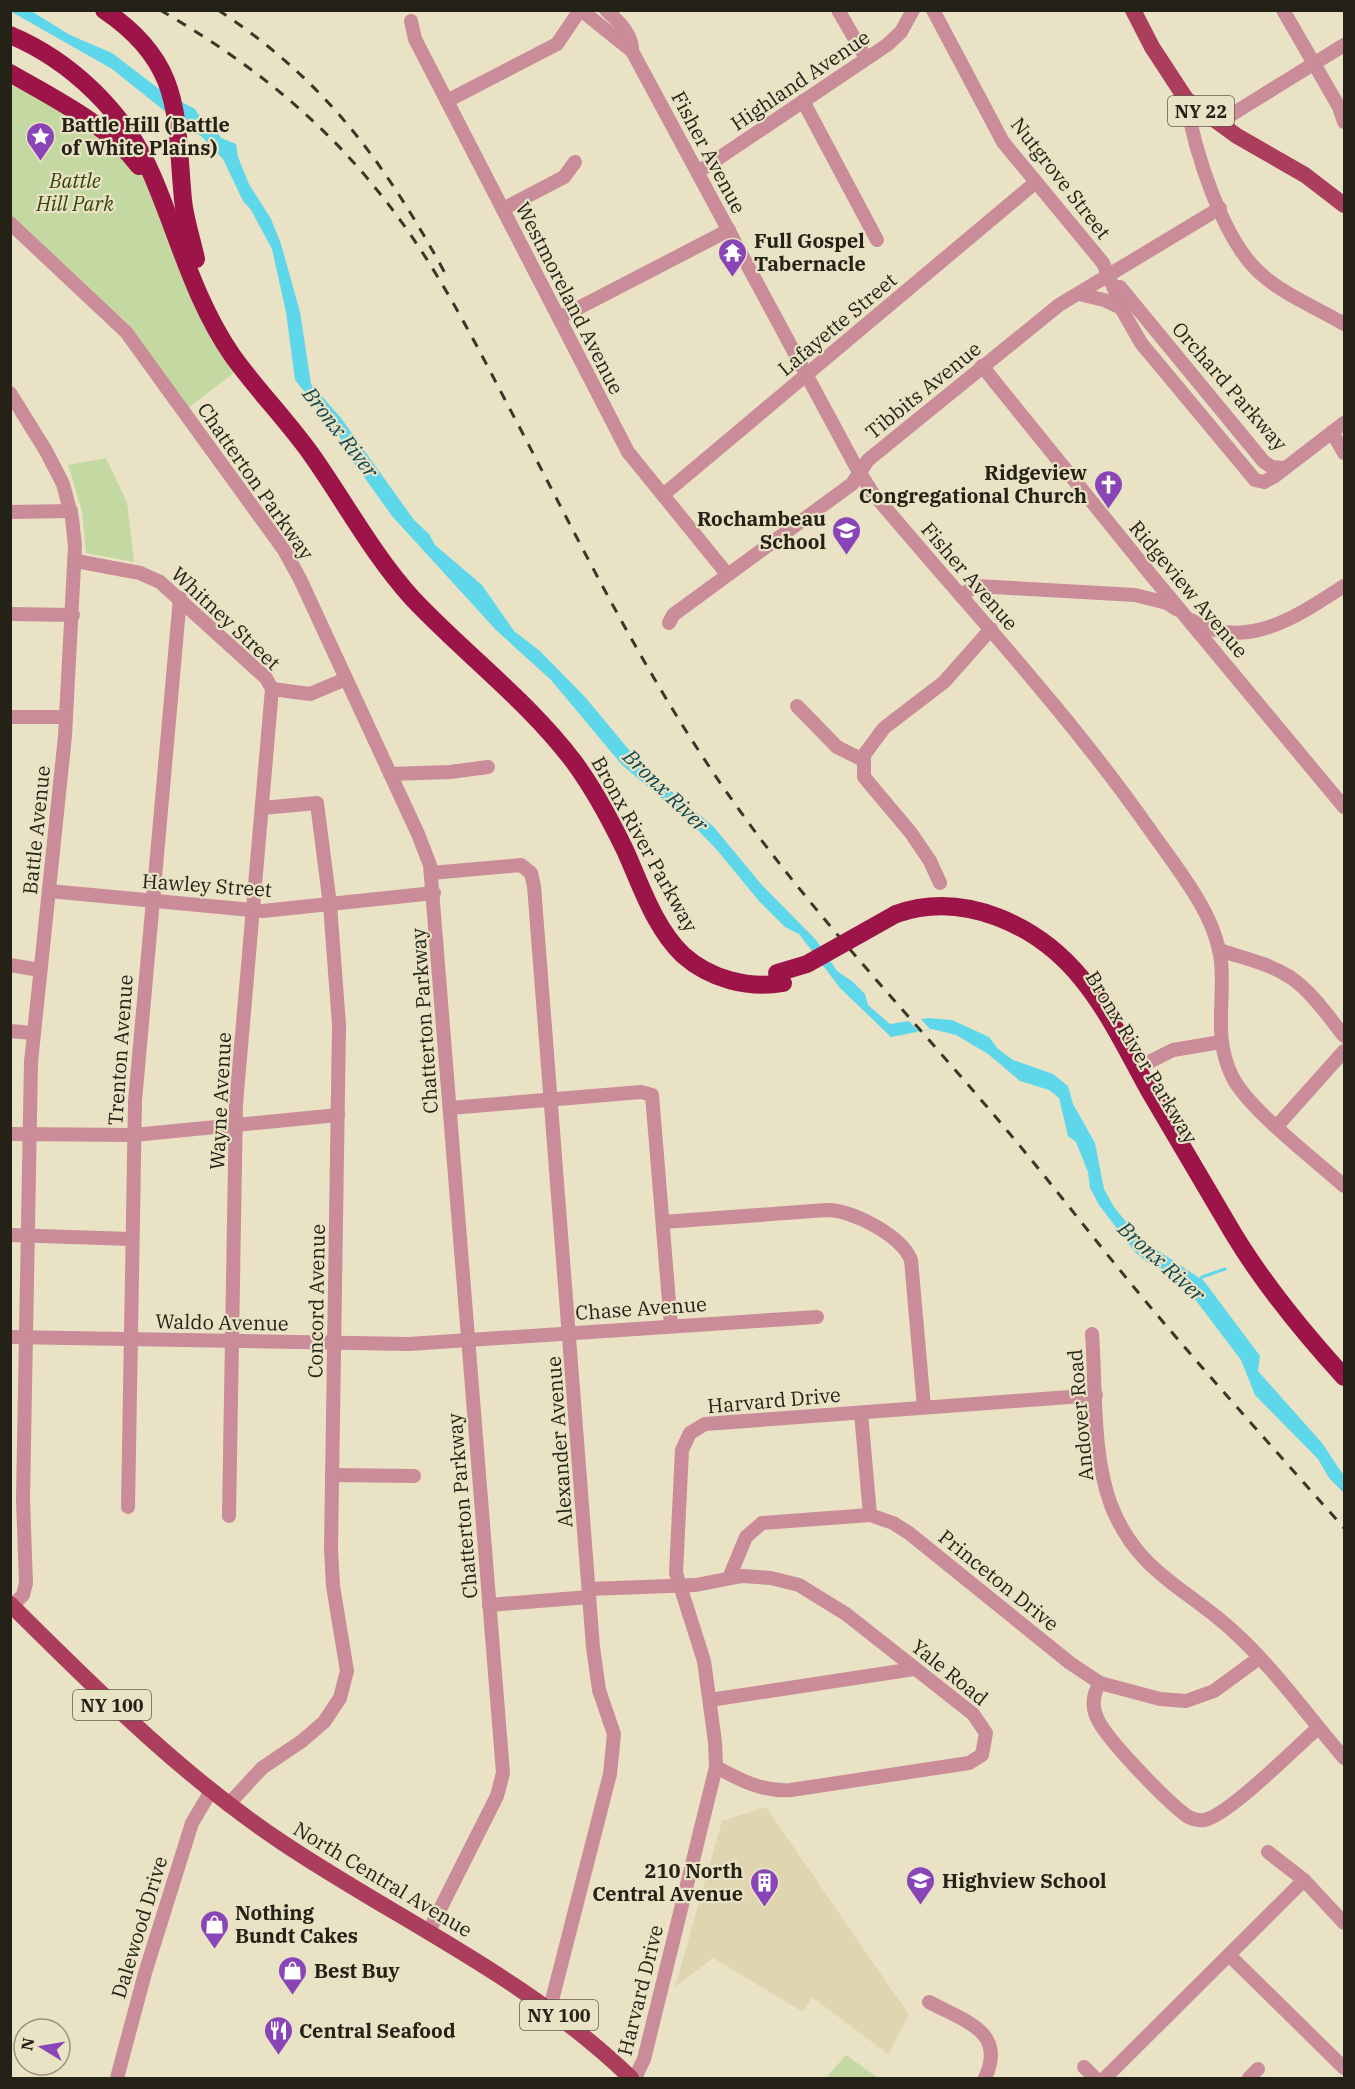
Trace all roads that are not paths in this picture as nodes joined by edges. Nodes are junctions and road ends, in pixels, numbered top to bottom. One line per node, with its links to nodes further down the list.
1 (104, 10): 35 (highway)
2 (580, 10): 13 (street, Fisher Avenue); 18 (street)
3 (606, 10): 13 (street, Fisher Avenue)
4 (838, 10): 14 (street)
5 (913, 10): 14 (street, Highland Avenue)
6 (933, 10): 26 (street, Nutgrove Street)
7 (1133, 10): 17 (main road, NY 22)
8 (1283, 10): 15 (street)
9 (411, 21): 18 (street, Westmoreland Avenue)
10 (10, 27): 35 (highway, Bronx River Parkway)
11 (10, 35): 30 (highway, Bronx River Parkway)
12 (1344, 45): 15 (street)
13 (632, 51): 24 (street, Fisher Avenue)
14 (866, 58): 19 (street, Highland Avenue)
15 (1314, 64): 20 (street); 22 (street)
16 (10, 73): 30 (highway)
17 (1186, 99): 22 (main road, NY 22); 29 (street)
18 (447, 101): 31 (street, Westmoreland Avenue)
19 (802, 101): 24 (street, Highland Avenue); 34 (street)
20 (1342, 110): 21 (street)
21 (1344, 122)
22 (1218, 123): 25 (main road, NY 22)
23 (575, 162): 31 (street)
24 (698, 172): 33 (street, Fisher Avenue)
25 (1305, 176): 27 (main road, NY 22); 28 (main road, NY 22)
26 (1036, 182): 36 (street, Nutgrove Street); 42 (street, Lafayette Street)
27 (1344, 192)
28 (1344, 205)
29 (1220, 208): 36 (street, Tibbits Avenue); 40 (street)
30 (165, 209): 83 (highway, Bronx River Parkway)
31 (502, 210): 39 (street, Westmoreland Avenue)
32 (10, 223): 62 (street, Chatterton Parkway)
33 (729, 230): 39 (street); 42 (street, Fisher Avenue)
34 (877, 240)
35 (196, 259): 83 (highway, Bronx River Parkway)
36 (1108, 275): 37 (street, Tibbits Avenue); 38 (street, Orchard Parkway); 47 (street, Orchard Parkway)
37 (1079, 294): 38 (street); 41 (street, Tibbits Avenue)
38 (1124, 312): 47 (street, Orchard Parkway)
39 (559, 318): 49 (street, Westmoreland Avenue)
40 (1344, 324)
41 (982, 366): 48 (street, Tibbits Avenue); 59 (street, Ridgeview Avenue)
42 (807, 375): 48 (street, Fisher Avenue); 49 (street, Lafayette Street)
43 (12, 400): 50 (street, Battle Avenue)
44 (1344, 423): 45 (street)
45 (1332, 432): 46 (street); 47 (street)
46 (1344, 453)
47 (1283, 468)
48 (860, 473): 53 (street, Tibbits Avenue); 55 (street, Fisher Avenue)
49 (663, 495): 53 (street, Westmoreland Avenue)
50 (71, 510): 51 (street); 52 (street, Battle Avenue)
51 (10, 512)
52 (76, 561): 56 (street, Whitney Street); 58 (street, Battle Avenue)
53 (727, 574): 60 (street, Tibbits Avenue)
54 (1344, 586): 59 (street)
55 (961, 595): 59 (street); 61 (street, Fisher Avenue)
56 (180, 598): 63 (street, Whitney Street); 76 (street, Trenton Avenue)
57 (10, 615): 58 (street)
58 (73, 615): 66 (street, Battle Avenue)
59 (1185, 615): 70 (street, Ridgeview Avenue)
60 (669, 623)
61 (991, 629): 67 (street); 80 (street, Fisher Avenue)
62 (346, 678): 63 (street, Whitney Street); 69 (street, Chatterton Parkway)
63 (272, 689): 71 (street, Wayne Avenue)
64 (797, 706): 67 (street)
65 (10, 717): 66 (street)
66 (66, 717): 74 (street, Battle Avenue)
67 (863, 760): 73 (street)
68 (488, 767): 69 (street)
69 (390, 774): 72 (street, Chatterton Parkway)
70 (1344, 807)
71 (262, 808): 77 (street, Concord Avenue); 78 (street, Wayne Avenue)
72 (431, 873): 75 (street, Chatterton Parkway); 90 (street, Alexander Avenue)
73 (940, 883)
74 (49, 891): 76 (street, Hawley Street); 82 (street, Battle Avenue)
75 (434, 893): 77 (street, Hawley Street); 91 (street, Chatterton Parkway)
76 (151, 901): 78 (street, Hawley Street); 97 (street, Trenton Avenue)
77 (330, 905): 78 (street, Hawley Street); 92 (street, Concord Avenue)
78 (254, 910): 93 (street, Wayne Avenue)
79 (898, 919): 83 (highway, Bronx River Parkway, bridge); 89 (highway, Bronx River Parkway); 114 (highway, Bronx River Parkway)
80 (1219, 950): 86 (street); 87 (street, Fisher Avenue)
81 (10, 965): 82 (street)
82 (40, 970): 85 (street, Battle Avenue)
83 (780, 978)
84 (10, 1032): 85 (street)
85 (33, 1033): 96 (street, Battle Avenue)
86 (1344, 1036)
87 (1221, 1042): 89 (street); 94 (street, Fisher Avenue)
88 (1344, 1051): 94 (street)
89 (1137, 1068): 113 (highway, Bronx River Parkway)
90 (550, 1099): 91 (street); 99 (street); 105 (street, Alexander Avenue)
91 (450, 1108): 110 (street, Chatterton Parkway)
92 (338, 1115): 93 (street); 112 (street, Concord Avenue)
93 (236, 1125): 97 (street); 111 (street, Wayne Avenue)
94 (1277, 1126): 98 (street, Fisher Avenue)
95 (10, 1134): 96 (street)
96 (29, 1134): 97 (street); 101 (street, Battle Avenue)
97 (134, 1134): 102 (street, Trenton Avenue)
98 (1344, 1186)
99 (663, 1222): 104 (street); 116 (street)
100 (10, 1235): 101 (street)
101 (26, 1236): 102 (street); 108 (street, Battle Avenue)
102 (131, 1239): 109 (street, Trenton Avenue)
103 (817, 1317): 104 (street, Chase Avenue)
104 (671, 1326): 105 (street, Chase Avenue)
105 (570, 1333): 110 (street, Chase Avenue); 125 (street, Alexander Avenue)
106 (1092, 1334): 115 (street, Andover Road)
107 (10, 1337): 108 (street, Waldo Avenue)
108 (25, 1338): 109 (street, Waldo Avenue); 126 (street, Battle Avenue)
109 (130, 1340): 111 (street, Waldo Avenue); 120 (street, Trenton Avenue)
110 (468, 1340): 112 (street, Waldo Avenue); 127 (street, Chatterton Parkway)
111 (232, 1341): 112 (street, Waldo Avenue); 122 (street, Wayne Avenue)
112 (334, 1343): 118 (street, Concord Avenue)
113 (1344, 1377)
114 (1344, 1392)
115 (1096, 1395): 116 (street, Harvard Drive); 129 (street, Andover Road)
116 (924, 1407): 117 (street, Harvard Drive)
117 (861, 1413): 121 (street); 124 (street, Harvard Drive)
118 (332, 1475): 119 (street); 138 (street, Concord Avenue)
119 (414, 1476)
120 (128, 1507)
121 (870, 1515): 123 (street, Princeton Drive); 132 (street, Princeton Drive)
122 (230, 1516)
123 (729, 1578): 124 (street, Yale Road); 128 (street, Yale Road)
124 (679, 1585): 125 (street, Yale Road); 133 (street, Harvard Drive)
125 (589, 1593): 127 (street, Yale Road); 145 (street, Alexander Avenue)
126 (11, 1605): 137 (main road, NY 100)
127 (489, 1605): 142 (street, Chatterton Parkway)
128 (889, 1648): 130 (street, Yale Road); 131 (street)
129 (1259, 1658): 132 (street, Princeton Drive); 134 (street, Andover Road)
130 (914, 1669): 131 (street); 136 (street, Yale Road)
131 (882, 1674): 133 (street)
132 (1100, 1683): 134 (street)
133 (710, 1700): 136 (street, Harvard Drive)
134 (1318, 1728): 135 (street, Andover Road)
135 (1344, 1758)
136 (716, 1767): 149 (street, Harvard Drive)
137 (211, 1791): 138 (main road, NY 100); 148 (street, Dalewood Drive)
138 (228, 1804): 142 (main road, North Central Avenue / NY 100)
139 (1268, 1852): 140 (street)
140 (1304, 1880): 141 (street); 143 (street)
141 (1344, 1923)
142 (429, 1931): 145 (main road, North Central Avenue / NY 100)
143 (1229, 1955): 147 (street); 152 (street)
144 (929, 2002): 150 (street)
145 (550, 2008): 149 (main road, NY 100)
146 (1084, 2067): 151 (street)
147 (1344, 2068)
148 (117, 2079)
149 (633, 2079)
150 (985, 2079)
151 (1095, 2079)
152 (1105, 2079)

